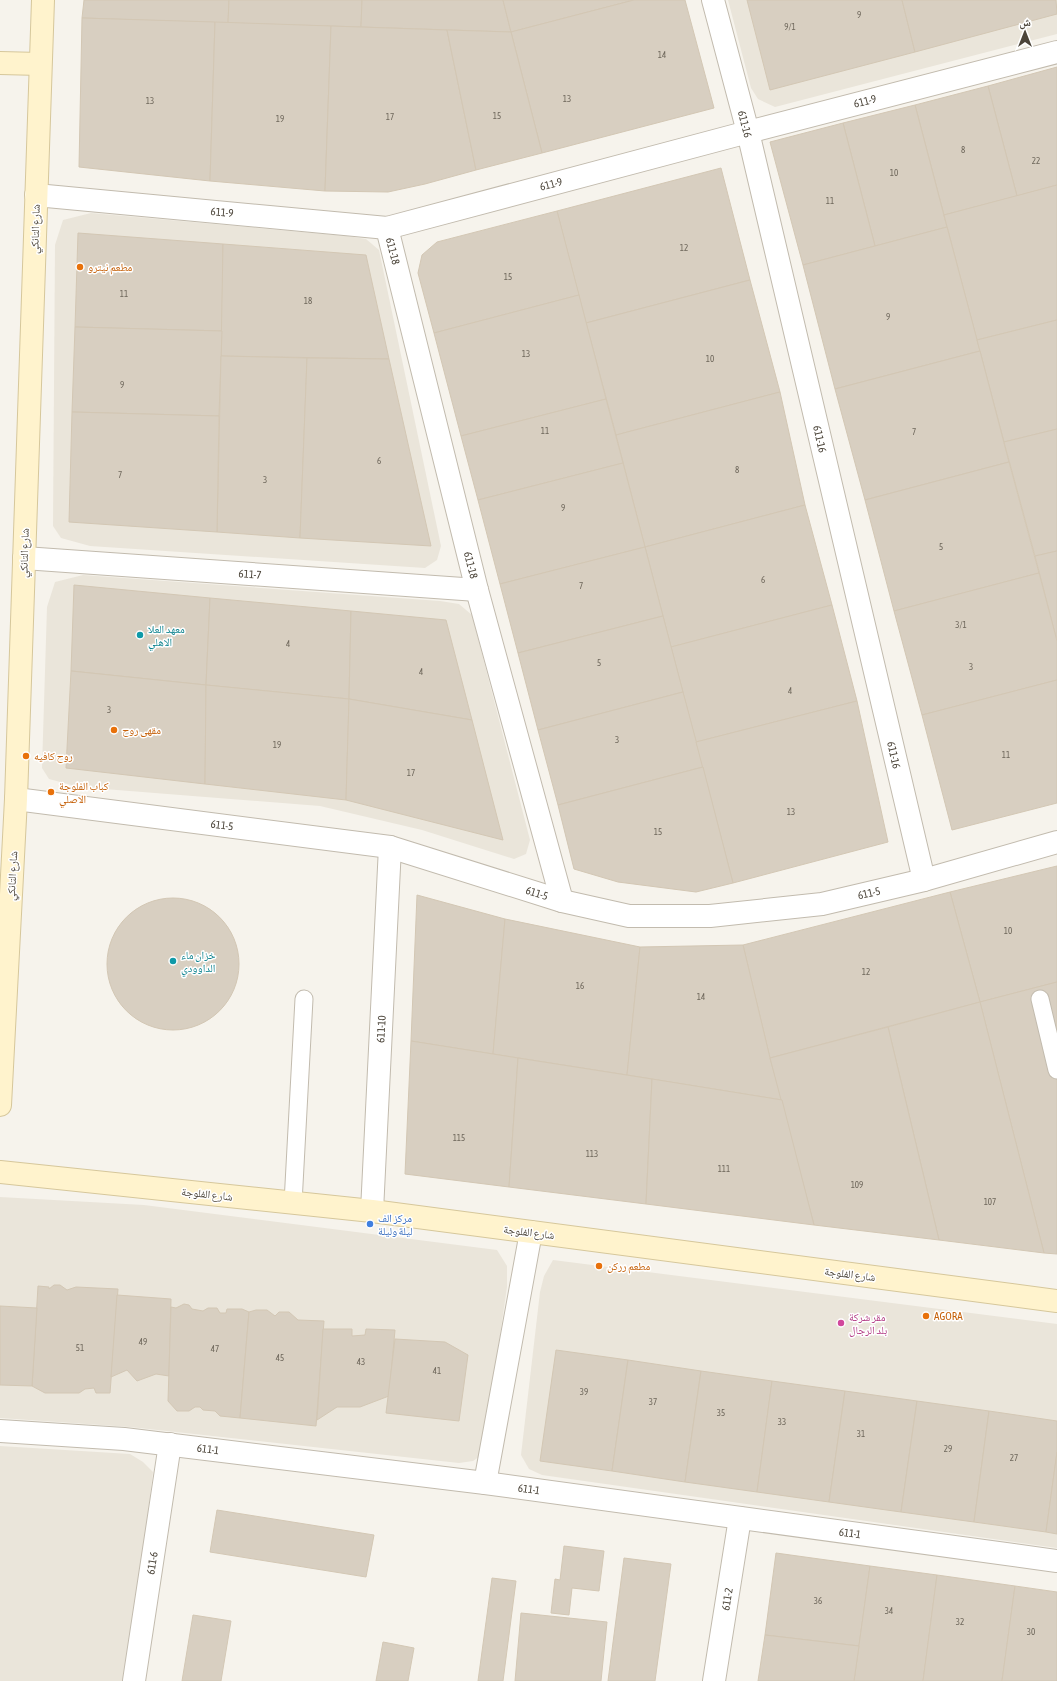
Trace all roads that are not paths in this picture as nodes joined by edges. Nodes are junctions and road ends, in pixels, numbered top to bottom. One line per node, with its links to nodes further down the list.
1 (42, 0): 5 (street, شارع التانكي)
2 (713, 0): 6 (street, 611-16)
3 (1057, 52): 6 (street, 611-9)
4 (0, 63): 5 (street)
5 (40, 64): 7 (street, شارع التانكي)
6 (748, 132): 8 (street, 611-9); 14 (street, 611-16)
7 (36, 195): 8 (street, 611-9); 9 (street, شارع التانكي)
8 (387, 228): 10 (street, 611-18)
9 (24, 558): 10 (street, 611-7); 11 (street, شارع التانكي)
10 (477, 590): 15 (street, 611-18)
11 (16, 799): 13 (street, 611-5); 19 (street, شارع التانكي)
12 (1057, 842): 14 (street, 611-5)
13 (390, 847): 15 (street, 611-5); 22 (street, 611-10)
14 (924, 880): 15 (street, 611-5)
15 (562, 901)
16 (304, 999): 21 (lane)
17 (1040, 999): 18 (lane)
18 (1057, 1070)
19 (0, 1105)
20 (0, 1172): 21 (street, شارع الفلوجة)
21 (293, 1203): 22 (street, شارع الفلوجة)
22 (372, 1211): 23 (street, شارع الفلوجة)
23 (531, 1232): 24 (street, شارع الفلوجة); 27 (street)
24 (1057, 1301)
25 (0, 1431): 26 (street, 611-1)
26 (170, 1444): 27 (street, 611-1); 30 (street, 611-6)
27 (485, 1483): 28 (street, 611-1)
28 (740, 1518): 29 (street, 611-1); 31 (street, 611-2)
29 (1057, 1561)
30 (134, 1681)
31 (714, 1681)

